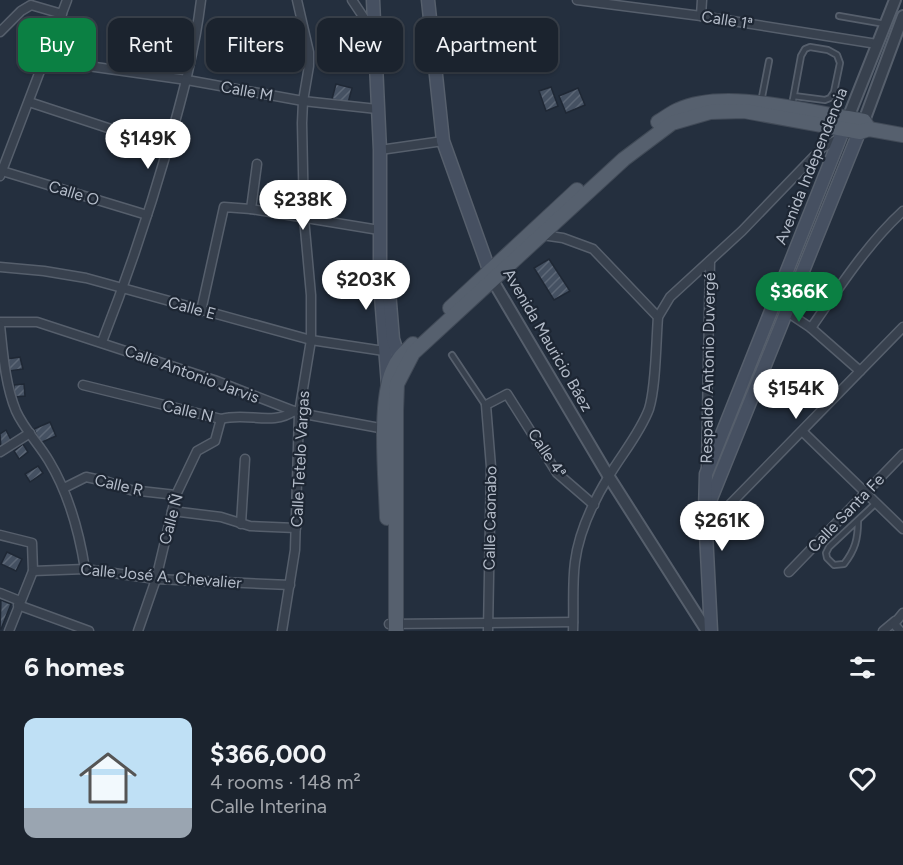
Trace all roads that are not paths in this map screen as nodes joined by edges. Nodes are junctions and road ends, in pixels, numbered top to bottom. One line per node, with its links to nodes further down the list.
1 (68, 0): 10 (street)
2 (201, 0): 24 (street)
3 (297, 0): 25 (street, Calle Tetelo Vargas)
4 (352, 0): 15 (street)
5 (373, 0): 16 (main road)
6 (428, 0): 34 (main road, Avenida Mauricio Báez)
7 (577, 0): 11 (street, Calle 1ª)
8 (702, 0): 11 (street)
9 (895, 0): 17 (street, Avenida Independencia)
10 (62, 14): 14 (street); 18 (street)
11 (701, 16): 19 (street, Calle 1ª)
12 (839, 16): 17 (lane)
13 (903, 16): 31 (street, Avenida Independencia)
14 (61, 18)
15 (364, 18)
16 (374, 18)
17 (885, 24): 19 (street, Avenida Independencia)
18 (0, 32)
19 (877, 44): 30 (street, Avenida Independencia)
20 (769, 61): 28 (lane)
21 (96, 67): 24 (street, Calle M)
22 (41, 72): 26 (street)
23 (376, 72): 29 (main road)
24 (187, 80): 25 (street, Calle M); 40 (street)
25 (303, 101): 29 (street, Calle M); 41 (street, Calle Tetelo Vargas)
26 (29, 102): 32 (street); 37 (street)
27 (792, 102): 27 (lane); 28 (main road); 30 (main road)
28 (760, 104): 46 (main road)
29 (377, 109): 35 (main road)
30 (844, 128): 31 (main road); 43 (main road); 44 (street); 72 (main road, Avenida Independencia)
31 (864, 128): 33 (main road); 49 (main road, Avenida Independencia)
32 (120, 132)
33 (903, 135)
34 (443, 141): 35 (street); 46 (main road, Avenida Mauricio Báez)
35 (380, 150): 42 (main road)
36 (257, 164): 38 (street)
37 (1, 173): 40 (street, Calle O)
38 (251, 209): 41 (street); 48 (street)
39 (903, 211): 53 (street)
40 (147, 215): 47 (street)
41 (304, 218): 42 (street); 54 (street, Calle Tetelo Vargas)
42 (379, 230): 56 (main road); 58 (main road)
43 (542, 235): 46 (main road); 50 (street)
44 (710, 261): 50 (street); 72 (street, Respaldo Antonio Duvergé)
45 (0, 267): 47 (street, Calle E)
46 (491, 275): 58 (main road); 73 (street, Avenida Mauricio Báez); 97 (main road)
47 (123, 289): 48 (street, Calle E); 55 (street)
48 (201, 311): 54 (street, Calle E)
49 (787, 312): 53 (street); 80 (main road, Avenida Independencia)
50 (658, 317): 73 (street)
51 (0, 324): 55 (street, Calle Antonio Jarvis); 60 (street)
52 (903, 327): 59 (street)
53 (811, 328): 59 (street)
54 (310, 340): 56 (street, Calle E); 64 (street, Calle Tetelo Vargas)
55 (102, 342): 64 (street, Calle Antonio Jarvis)
56 (384, 351): 62 (main road)
57 (452, 356): 63 (lane)
58 (399, 358): 62 (main road)
59 (860, 371): 67 (street)
60 (3, 376): 68 (street)
61 (82, 385): 65 (street, Calle N)
62 (389, 388): 66 (main road)
63 (486, 406): 78 (street, Calle 4ª); 98 (street, Calle Caonabo)
64 (296, 412): 65 (street, Calle N); 66 (street, Calle Antonio Jarvis); 83 (street, Calle Tetelo Vargas)
65 (221, 419): 76 (street, Calle Ñ)
66 (385, 429): 97 (main road)
67 (802, 432): 75 (street); 84 (street)
68 (30, 433): 69 (street); 74 (street)
69 (0, 452)
70 (903, 454): 75 (street, Calle Santa Fe)
71 (245, 459): 82 (street)
72 (706, 474): 80 (main road, Avenida Independencia)
73 (609, 477): 78 (street); 103 (street, Avenida Mauricio Báez)
74 (64, 488): 76 (street, Calle R); 87 (street)
75 (866, 493): 77 (street); 89 (street, Calle Santa Fe)
76 (176, 495): 79 (street, Calle Ñ)
77 (876, 503): 81 (lane); 85 (street)
78 (594, 505): 96 (street)
79 (172, 511): 82 (street); 90 (street, Calle Ñ)
80 (705, 513): 84 (main road, Avenida Independencia)
81 (858, 521): 81 (lane)
82 (241, 524): 83 (street)
83 (296, 528): 91 (street, Calle Tetelo Vargas)
84 (706, 529): 103 (main road, Avenida Independencia)
85 (903, 529)
86 (0, 535): 88 (street)
87 (85, 569): 88 (street, Calle José A. Chevalier); 90 (street, Calle José A. Chevalier)
88 (33, 570): 93 (street)
89 (789, 572)
90 (156, 579): 91 (street, Calle José A. Chevalier); 101 (street, Calle Ñ)
91 (290, 585): 102 (street, Calle Tetelo Vargas)
92 (0, 593): 93 (street)
93 (19, 603): 99 (street); 100 (street)
94 (903, 613): 95 (street)
95 (896, 621): 104 (street); 105 (street)
96 (573, 626): 98 (street)
97 (392, 627): 98 (street)
98 (488, 627)
99 (9, 631)
100 (89, 631)
101 (138, 631)
102 (282, 631)
103 (709, 631)
104 (884, 631)
105 (900, 631)

